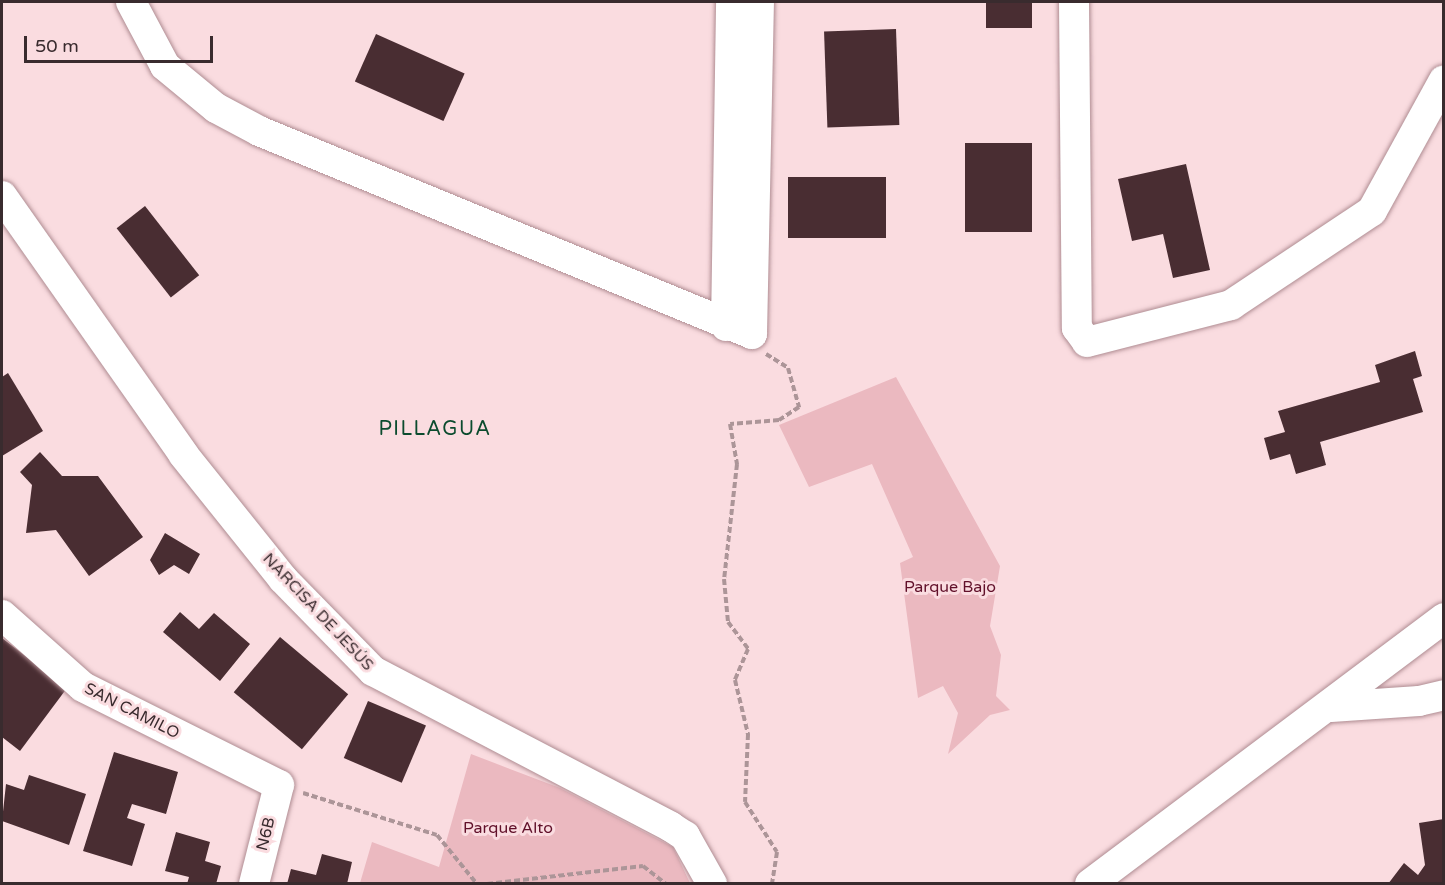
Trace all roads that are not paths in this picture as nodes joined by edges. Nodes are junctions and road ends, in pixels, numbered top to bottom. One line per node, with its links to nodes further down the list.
1 (131, 2): 7 (street)
2 (731, 2): 7 (street)
3 (759, 2): 7 (street)
4 (1074, 2): 5 (street)
5 (1443, 80)
6 (2, 196): 14 (street, NARCISA DE JESÚS)
7 (739, 330)
8 (2, 615): 12 (street, SAN CAMILO)
9 (1443, 618): 11 (street)
10 (1443, 695): 11 (street)
11 (1331, 707): 15 (street)
12 (279, 785): 13 (street, N6B)
13 (254, 884)
14 (711, 884)
15 (1090, 884)

